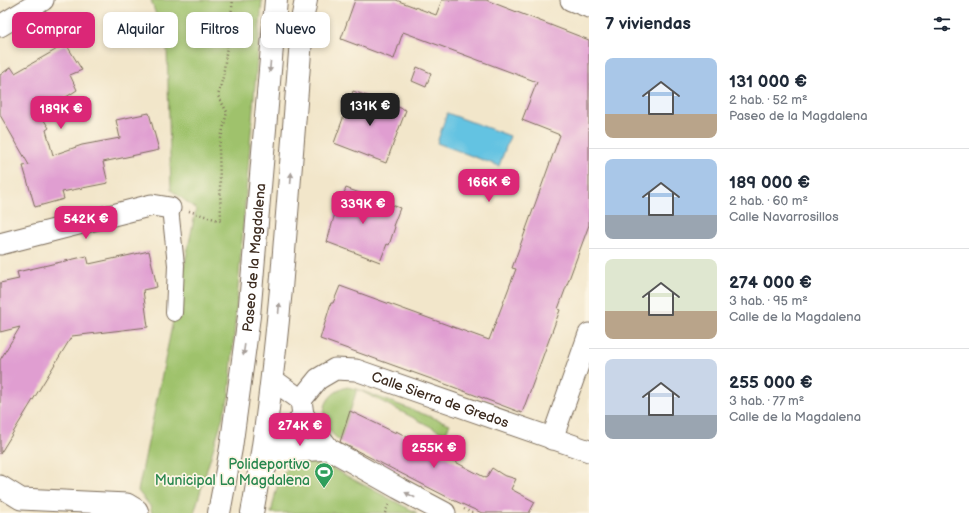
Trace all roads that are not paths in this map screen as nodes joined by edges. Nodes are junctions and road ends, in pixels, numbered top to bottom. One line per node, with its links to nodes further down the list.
1 (276, 0): 22 (main road, Paseo de la Magdalena, one-way to 22)
2 (306, 0): 12 (main road, Paseo de la Magdalena, one-way to 2)
3 (571, 0): 5 (street)
4 (37, 3): 6 (street); 7 (street)
5 (589, 7)
6 (0, 12)
7 (0, 26)
8 (170, 208): 9 (street); 10 (street)
9 (0, 244)
10 (174, 313)
11 (589, 334): 14 (street)
12 (272, 379): 13 (street); 18 (main road, Paseo de la Magdalena)
13 (302, 407): 14 (street, Calle Sierra de Gredos); 15 (street); 17 (street, Calle Sierra de Gredos)
14 (552, 439): 16 (street, Calle Sierra de Gredos)
15 (329, 449): 17 (street); 24 (street, one-way to 15)
16 (589, 451)
17 (270, 460): 18 (street, Calle Sierra de Gredos)
18 (259, 479): 23 (main road, Paseo de la Magdalena)
19 (0, 486): 20 (street)
20 (20, 506): 21 (street)
21 (138, 513)
22 (219, 513)
23 (252, 513)
24 (445, 513)

